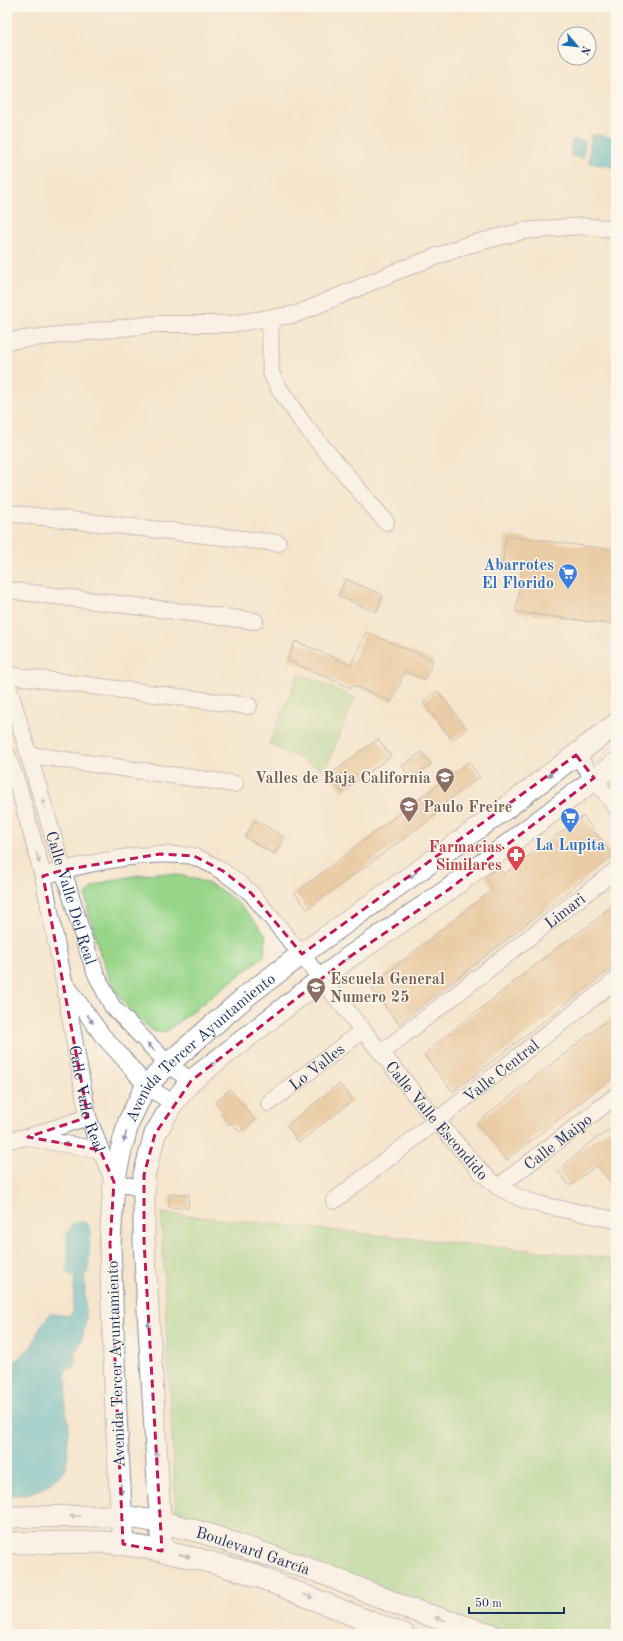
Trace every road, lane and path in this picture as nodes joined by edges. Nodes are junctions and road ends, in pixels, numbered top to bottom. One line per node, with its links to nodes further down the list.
1 (616, 229): 2 (street)
2 (270, 318): 3 (street); 5 (street)
3 (7, 341)
4 (7, 513): 6 (street)
5 (386, 522)
6 (278, 543)
7 (7, 590): 8 (street)
8 (255, 621)
9 (7, 676): 11 (street)
10 (7, 682): 14 (street, Calle Valle Del Real)
11 (249, 706)
12 (616, 724): 15 (main road, Avenida Tercer Ayuntamiento)
13 (7, 754): 19 (street, Calle Valle Del Real)
14 (30, 755): 18 (street); 21 (street, Calle Valle Del Real, one-way to 14)
15 (576, 755): 17 (street); 24 (main road, Avenida Tercer Ayuntamiento, one-way to 24)
16 (616, 763): 17 (main road, Avenida Tercer Ayuntamiento)
17 (594, 778): 20 (street); 25 (main road, Avenida Tercer Ayuntamiento, one-way to 17)
18 (235, 784)
19 (13, 794): 23 (street, Calle Valle Del Real, one-way to 23)
20 (616, 807)
21 (63, 870): 23 (street, Calle Valle Escondido); 24 (street, Calle Valle Escondido); 30 (street, Calle Valle Del Real, one-way to 21)
22 (616, 870): 29 (street, Limari)
23 (43, 876): 27 (street, Calle Valle Del Real)
24 (302, 954): 25 (street, Calle Valle Escondido); 30 (main road, Avenida Tercer Ayuntamiento)
25 (321, 979): 28 (street, Calle Valle Escondido); 31 (main road, Avenida Tercer Ayuntamiento, one-way to 25)
26 (616, 980): 37 (street, Valle Central)
27 (64, 982): 32 (street, Calle Valle Del Real, one-way to 32); 36 (street, Calle Valle Real)
28 (363, 1030): 29 (street, Calle Valle Escondido); 35 (street, Lo Valles)
29 (382, 1052): 37 (street, Calle Valle Escondido)
30 (168, 1064): 31 (street, Calle Valle Del Real); 32 (main road, Avenida Tercer Ayuntamiento)
31 (191, 1081): 34 (main road, Avenida Tercer Ayuntamiento)
32 (146, 1086): 34 (street, Calle Valle Del Real); 41 (main road, Avenida Tercer Ayuntamiento, one-way to 41)
33 (616, 1096): 42 (street, Calle Maipo)
34 (173, 1103): 43 (main road, Avenida Tercer Ayuntamiento)
35 (269, 1103)
36 (88, 1117): 38 (street); 40 (street, Calle Valle Real)
37 (436, 1120): 42 (street, Calle Valle Escondido); 44 (street, Valle Central)
38 (28, 1138): 39 (street); 40 (street, one-way to 40)
39 (7, 1140)
40 (100, 1150): 41 (street, Calle Valle Real)
41 (114, 1182): 43 (street); 46 (main road, Avenida Tercer Ayuntamiento, one-way to 46)
42 (498, 1187): 45 (street, Calle Valle Escondido)
43 (144, 1189): 48 (main road, Avenida Tercer Ayuntamiento, one-way to 43)
44 (334, 1201)
45 (616, 1220)
46 (122, 1516): 47 (main road, Boulevard García, one-way to 47); 48 (main road, Boulevard García); 50 (main road, Avenida Tercer Ayuntamiento)
47 (7, 1517)
48 (161, 1522): 51 (main road, Avenida Tercer Ayuntamiento); 53 (main road, Boulevard García, one-way to 48)
49 (7, 1543): 50 (main road, Boulevard García)
50 (123, 1544): 51 (main road, Boulevard García)
51 (162, 1551): 52 (main road, Boulevard García, one-way to 52)
52 (404, 1634)
53 (490, 1634)

